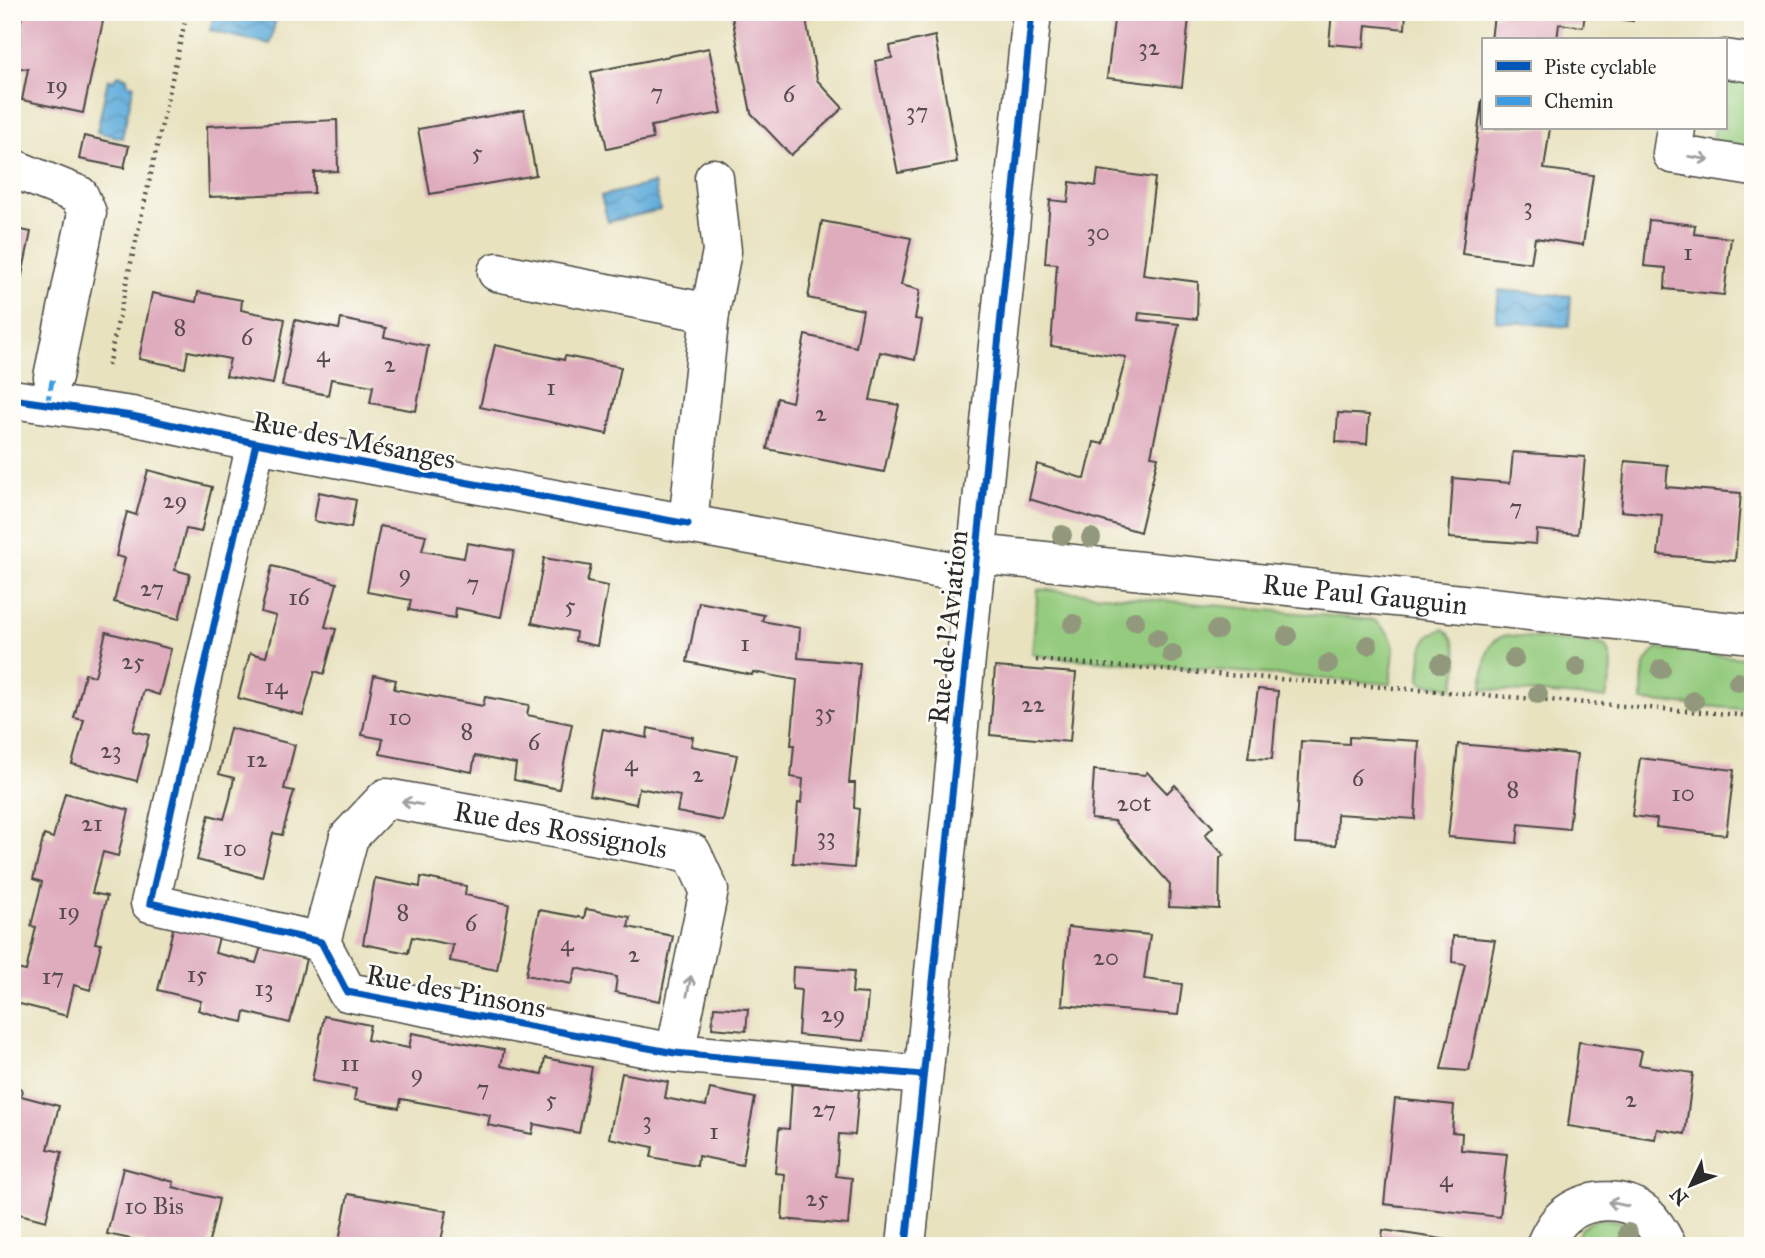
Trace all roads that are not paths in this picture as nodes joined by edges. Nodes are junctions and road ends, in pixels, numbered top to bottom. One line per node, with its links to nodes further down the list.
1 (1032, 12): 14 (street, Rue de l'Aviation)
2 (1726, 60): 3 (street)
3 (1753, 62)
4 (1676, 130): 5 (street, one-way to 5)
5 (1753, 167)
6 (12, 168): 10 (street)
7 (714, 178): 9 (street)
8 (497, 272): 9 (street)
9 (710, 313): 13 (street)
10 (53, 377)
11 (12, 399): 12 (street, Rue des Mésanges)
12 (256, 443): 13 (street, Rue des Mésanges); 16 (street)
13 (688, 524): 14 (street, Rue des Mésanges)
14 (976, 565): 15 (street, Rue Paul Gauguin); 18 (street, Rue de l'Aviation)
15 (1753, 634)
16 (321, 942): 17 (street, Rue des Pinsons); 17 (street, Rue des Rossignols, one-way to 16)
17 (675, 1053): 18 (street, Rue des Pinsons)
18 (922, 1074): 19 (street, Rue de l'Aviation)
19 (906, 1246)
20 (1545, 1246): 21 (street, one-way to 20)
21 (1667, 1246)

